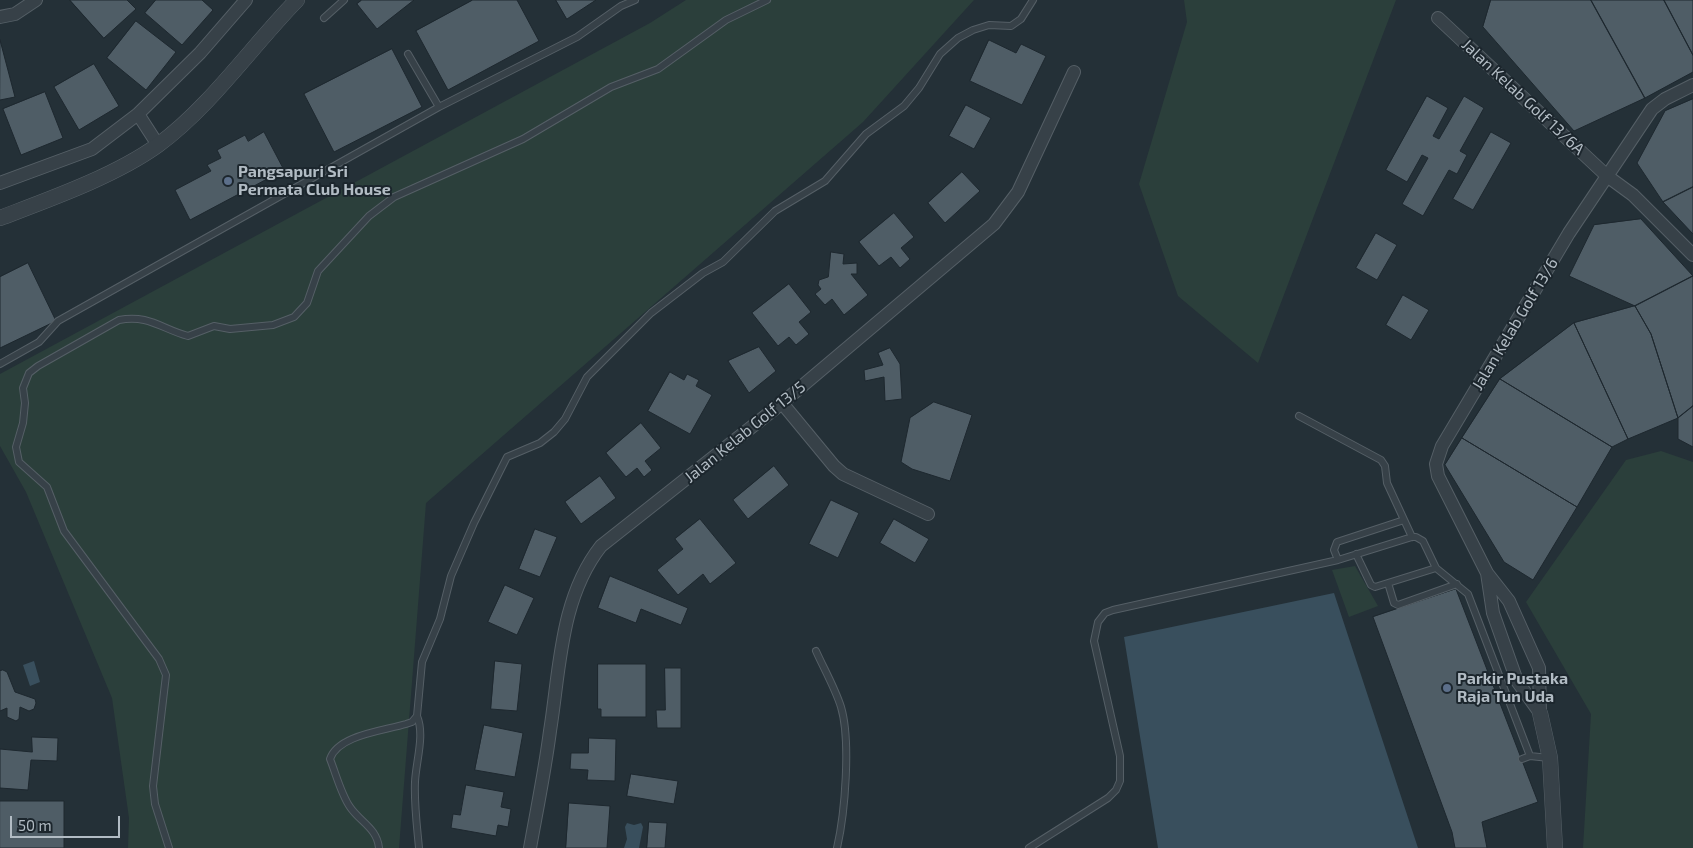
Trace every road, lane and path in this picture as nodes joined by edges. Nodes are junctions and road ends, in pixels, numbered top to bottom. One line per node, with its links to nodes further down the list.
1 (36, 0): 8 (street)
2 (246, 0): 15 (street)
3 (297, 0): 16 (street)
4 (344, 0): 9 (lane)
5 (635, 0): 14 (lane)
6 (767, 0): 39 (lane)
7 (1033, 0): 35 (lane)
8 (0, 17)
9 (324, 18)
10 (1438, 18): 17 (street, Jalan Kelab Golf 13/6A)
11 (408, 54): 14 (lane)
12 (1074, 72): 22 (street, Jalan Kelab Golf 13/5)
13 (1693, 85): 17 (street, Jalan Kelab Golf 13/6)
14 (439, 107): 21 (lane)
15 (138, 114): 16 (street); 18 (street)
16 (158, 145): 19 (street)
17 (1607, 176): 20 (street, Jalan Kelab Golf 13/6A); 30 (street, Jalan Kelab Golf 13/6)
18 (0, 183)
19 (0, 218)
20 (1693, 255)
21 (0, 364)
22 (782, 403): 24 (street); 42 (street, Jalan Kelab Golf 13/5)
23 (1300, 416): 25 (lane)
24 (928, 514)
25 (1404, 520): 26 (lane); 28 (lane)
26 (1412, 537): 27 (lane); 29 (lane)
27 (1356, 554): 28 (lane); 31 (lane)
28 (1338, 560): 44 (lane)
29 (1436, 568): 31 (lane); 32 (lane)
30 (1487, 573): 34 (street); 34 (street)
31 (1388, 583): 32 (lane)
32 (1457, 584): 36 (lane)
33 (816, 651): 43 (lane)
34 (1540, 713): 37 (street)
35 (417, 716): 40 (lane); 41 (lane)
36 (1530, 756): 37 (lane); 38 (lane)
37 (1550, 758): 45 (street)
38 (1522, 759)
39 (169, 848)
40 (379, 848)
41 (419, 848)
42 (530, 848)
43 (837, 848)
44 (1029, 848)
45 (1556, 848)

